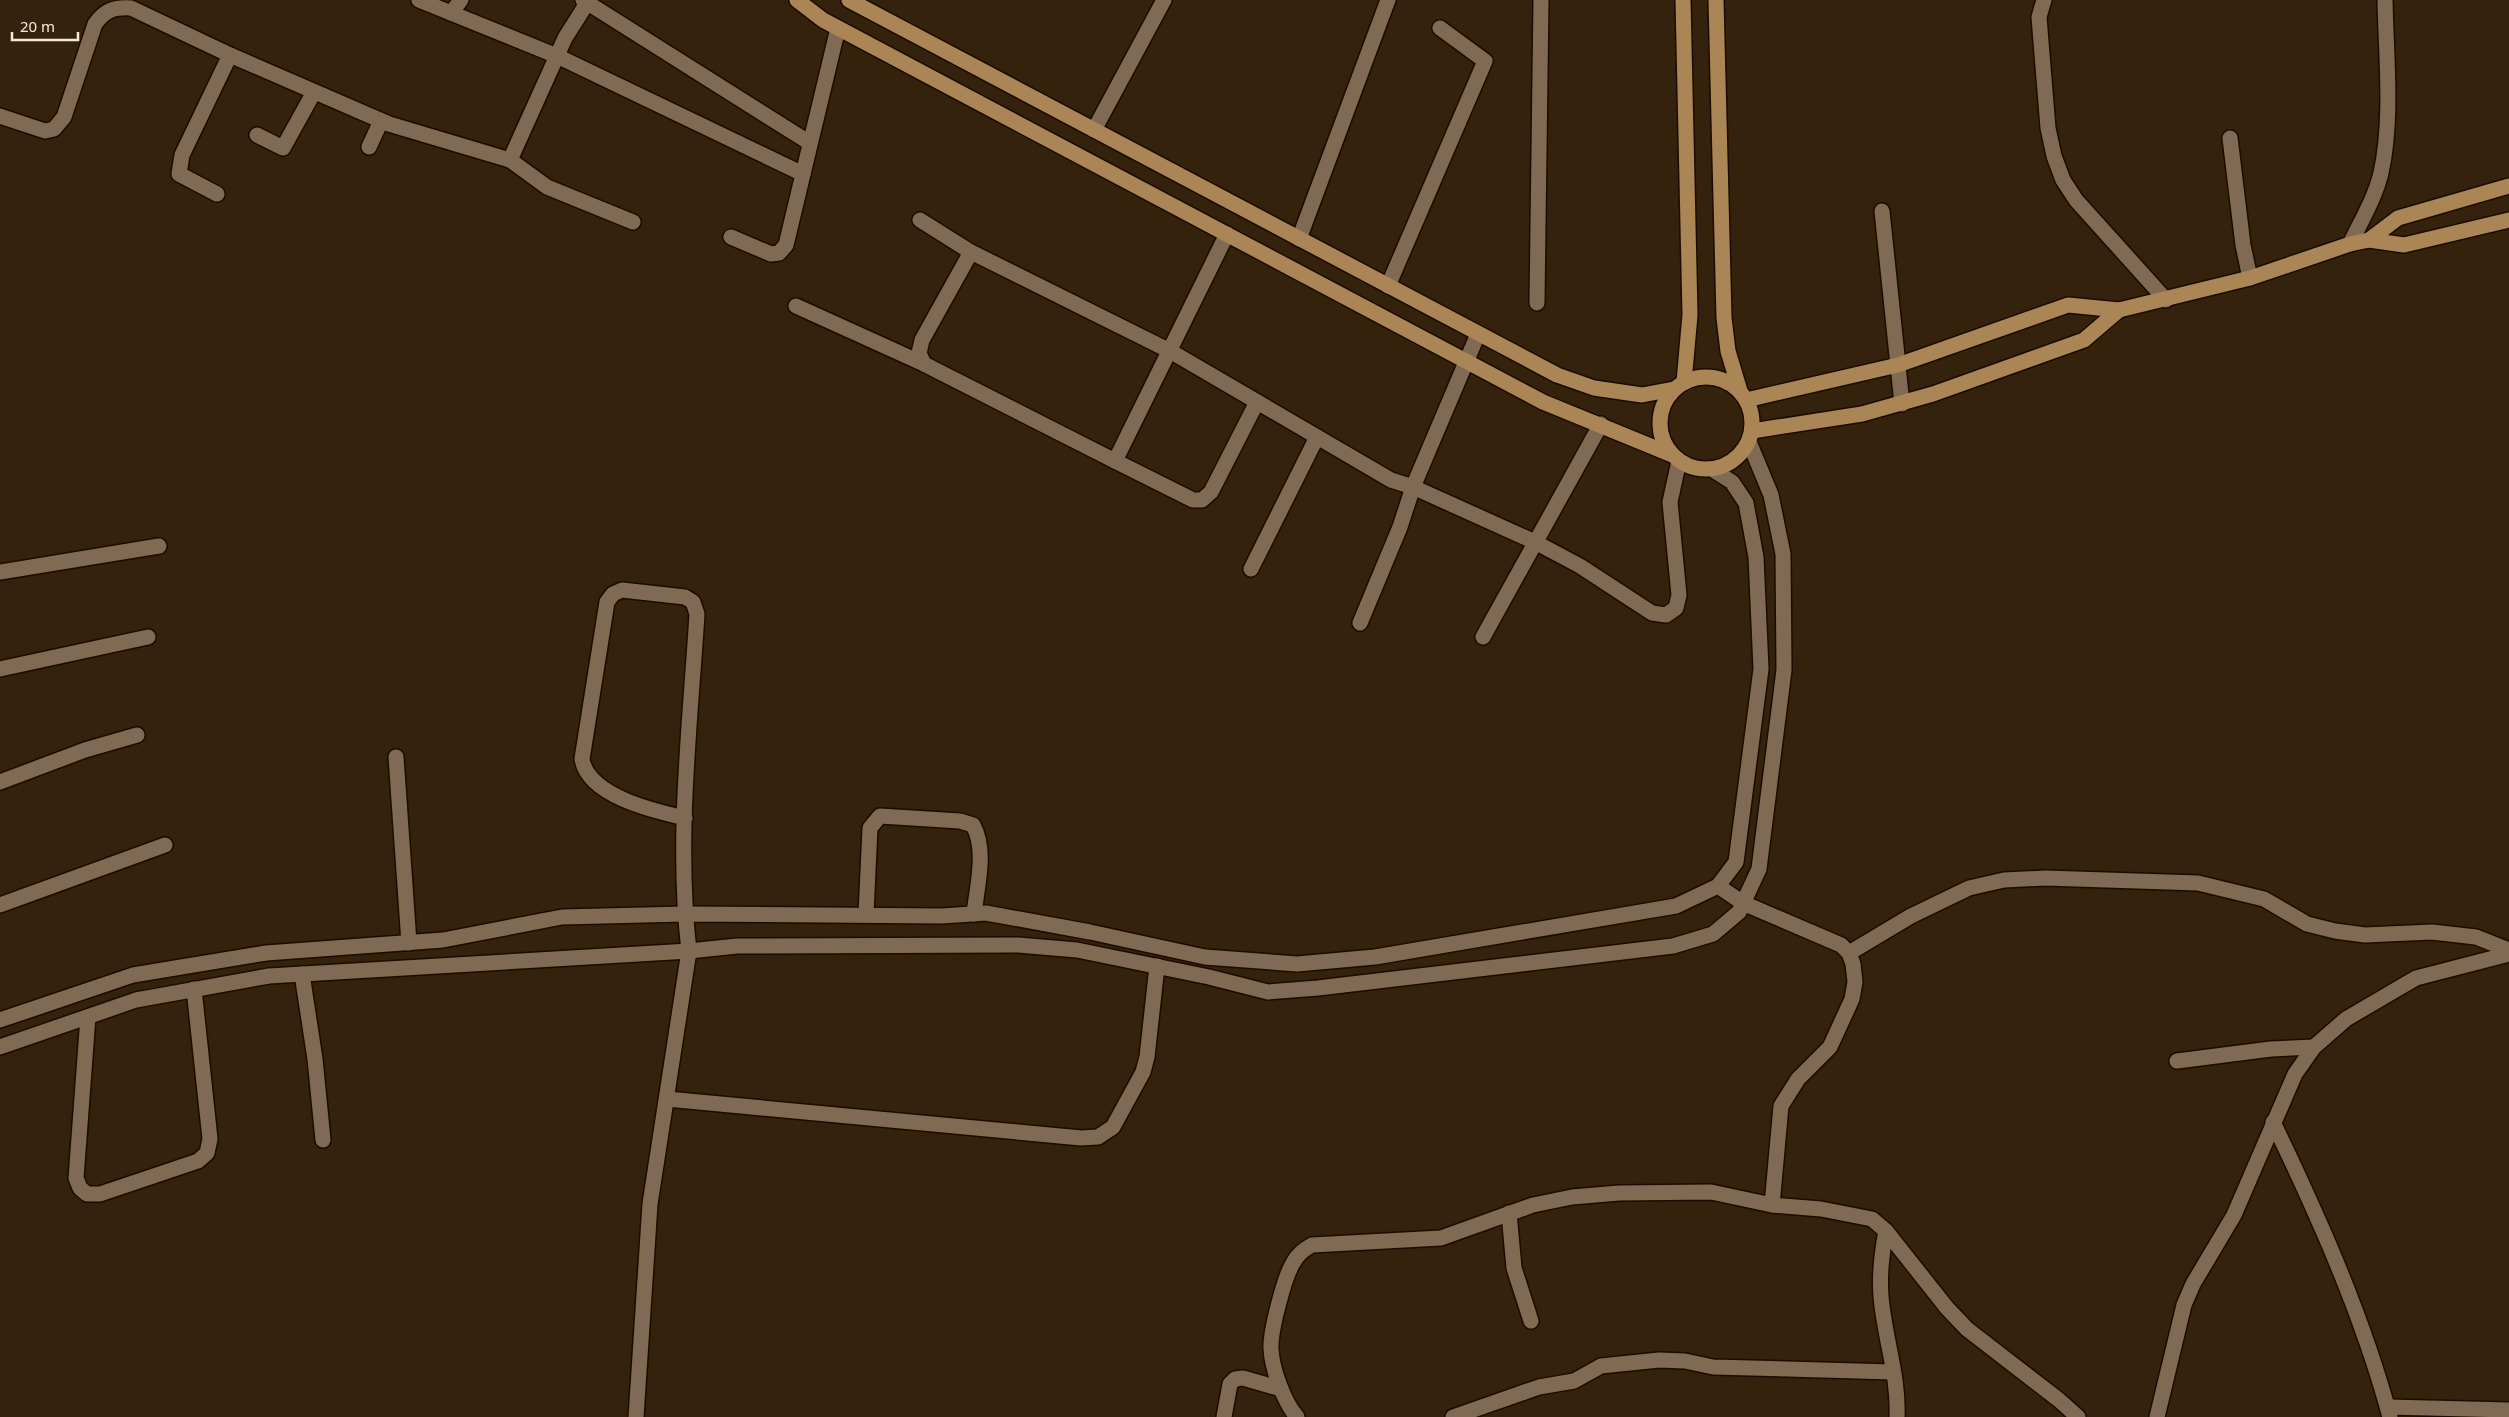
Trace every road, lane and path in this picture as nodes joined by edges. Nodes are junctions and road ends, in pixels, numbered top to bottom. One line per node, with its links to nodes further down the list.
1 (419, 0): 13 (street)
2 (461, 0): 13 (street)
3 (797, 0): 14 (main road)
4 (849, 0): 21 (main road)
5 (1163, 0): 21 (street)
6 (1388, 0): 36 (street)
7 (1541, 0): 43 (street)
8 (1683, 0): 51 (main road)
9 (1716, 0): 52 (main road)
10 (2044, 0): 42 (street)
11 (2385, 0): 38 (street)
12 (587, 1): 17 (street); 24 (street)
13 (451, 13): 17 (street)
14 (838, 28): 24 (street); 34 (main road)
15 (1440, 28): 41 (street)
16 (230, 55): 18 (street); 19 (street); 29 (street)
17 (557, 56): 26 (street); 27 (street)
18 (314, 92): 20 (street); 22 (street)
19 (0, 116)
20 (381, 121): 25 (street); 26 (street)
21 (1094, 130): 36 (main road)
22 (257, 135)
23 (2230, 138): 40 (street)
24 (810, 143): 27 (street)
25 (369, 147)
26 (510, 160): 33 (street)
27 (803, 174): 35 (street)
28 (2509, 186): 37 (main road)
29 (217, 194)
30 (1882, 211): 50 (street)
31 (920, 220): 39 (street)
32 (2509, 220): 37 (main road)
33 (633, 222)
34 (1227, 234): 47 (street); 48 (main road)
35 (731, 237)
36 (1299, 239): 41 (main road)
37 (2369, 240): 38 (main road)
38 (2350, 244): 40 (main road)
39 (971, 252): 47 (street); 49 (street)
40 (2250, 278): 42 (main road)
41 (1388, 286): 46 (main road)
42 (2166, 300): 45 (main road)
43 (1537, 304)
44 (796, 306): 49 (street)
45 (2119, 310): 50 (main road); 54 (main road)
46 (1478, 334): 48 (street); 51 (main road)
47 (1170, 351): 53 (street); 59 (street)
48 (1466, 361): 55 (main road); 61 (street)
49 (924, 364): 59 (street)
50 (1898, 365): 52 (main road); 54 (street)
51 (1679, 386): 52 (main road); 58 (main road)
52 (1743, 396): 57 (main road)
53 (1257, 402): 56 (street); 59 (street)
54 (1902, 404): 57 (main road)
55 (1602, 424): 58 (main road); 62 (street)
56 (1317, 436): 61 (street); 64 (street)
57 (1750, 436): 60 (main road); 76 (street)
58 (1675, 457): 60 (main road); 62 (street)
59 (1115, 461)
60 (1713, 470): 75 (street)
61 (1413, 487): 62 (street); 66 (street)
62 (1535, 542): 68 (street)
63 (159, 546): 65 (street)
64 (1251, 569)
65 (0, 572)
66 (1360, 624)
67 (148, 637): 69 (street)
68 (1483, 637)
69 (0, 669)
70 (137, 736): 72 (street)
71 (396, 757): 81 (street)
72 (0, 782)
73 (685, 818): 73 (street); 78 (street)
74 (164, 845): 77 (street)
75 (1718, 886): 76 (street); 80 (street)
76 (1743, 903): 82 (street); 85 (street)
77 (0, 905)
78 (685, 914): 79 (street); 81 (street); 83 (street)
79 (866, 914): 80 (street); 80 (street)
80 (974, 914)
81 (409, 943): 89 (street)
82 (1845, 949): 84 (street); 96 (street)
83 (689, 951): 85 (street); 86 (street); 93 (street)
84 (2509, 952): 91 (street)
85 (1157, 966): 93 (street)
86 (302, 974): 87 (street); 95 (street)
87 (194, 989): 88 (street); 88 (street)
88 (88, 1017): 90 (street)
89 (0, 1019)
90 (0, 1047)
91 (2314, 1047): 92 (street); 94 (street)
92 (2177, 1061)
93 (667, 1099): 105 (street)
94 (2273, 1122): 104 (street); 112 (street)
95 (323, 1140)
96 (1772, 1205): 97 (street); 98 (street)
97 (1509, 1213): 99 (street); 101 (street)
98 (1886, 1231): 100 (street); 111 (street)
99 (1531, 1321)
100 (1893, 1372): 102 (street); 110 (street)
101 (1281, 1389): 106 (street); 107 (street)
102 (1479, 1408): 108 (street); 109 (street)
103 (2509, 1410): 104 (street)
104 (2389, 1412)
105 (636, 1417)
106 (1224, 1417)
107 (1297, 1417)
108 (1453, 1417)
109 (1494, 1417)
110 (1897, 1417)
111 (2078, 1417)
112 (2157, 1417)

